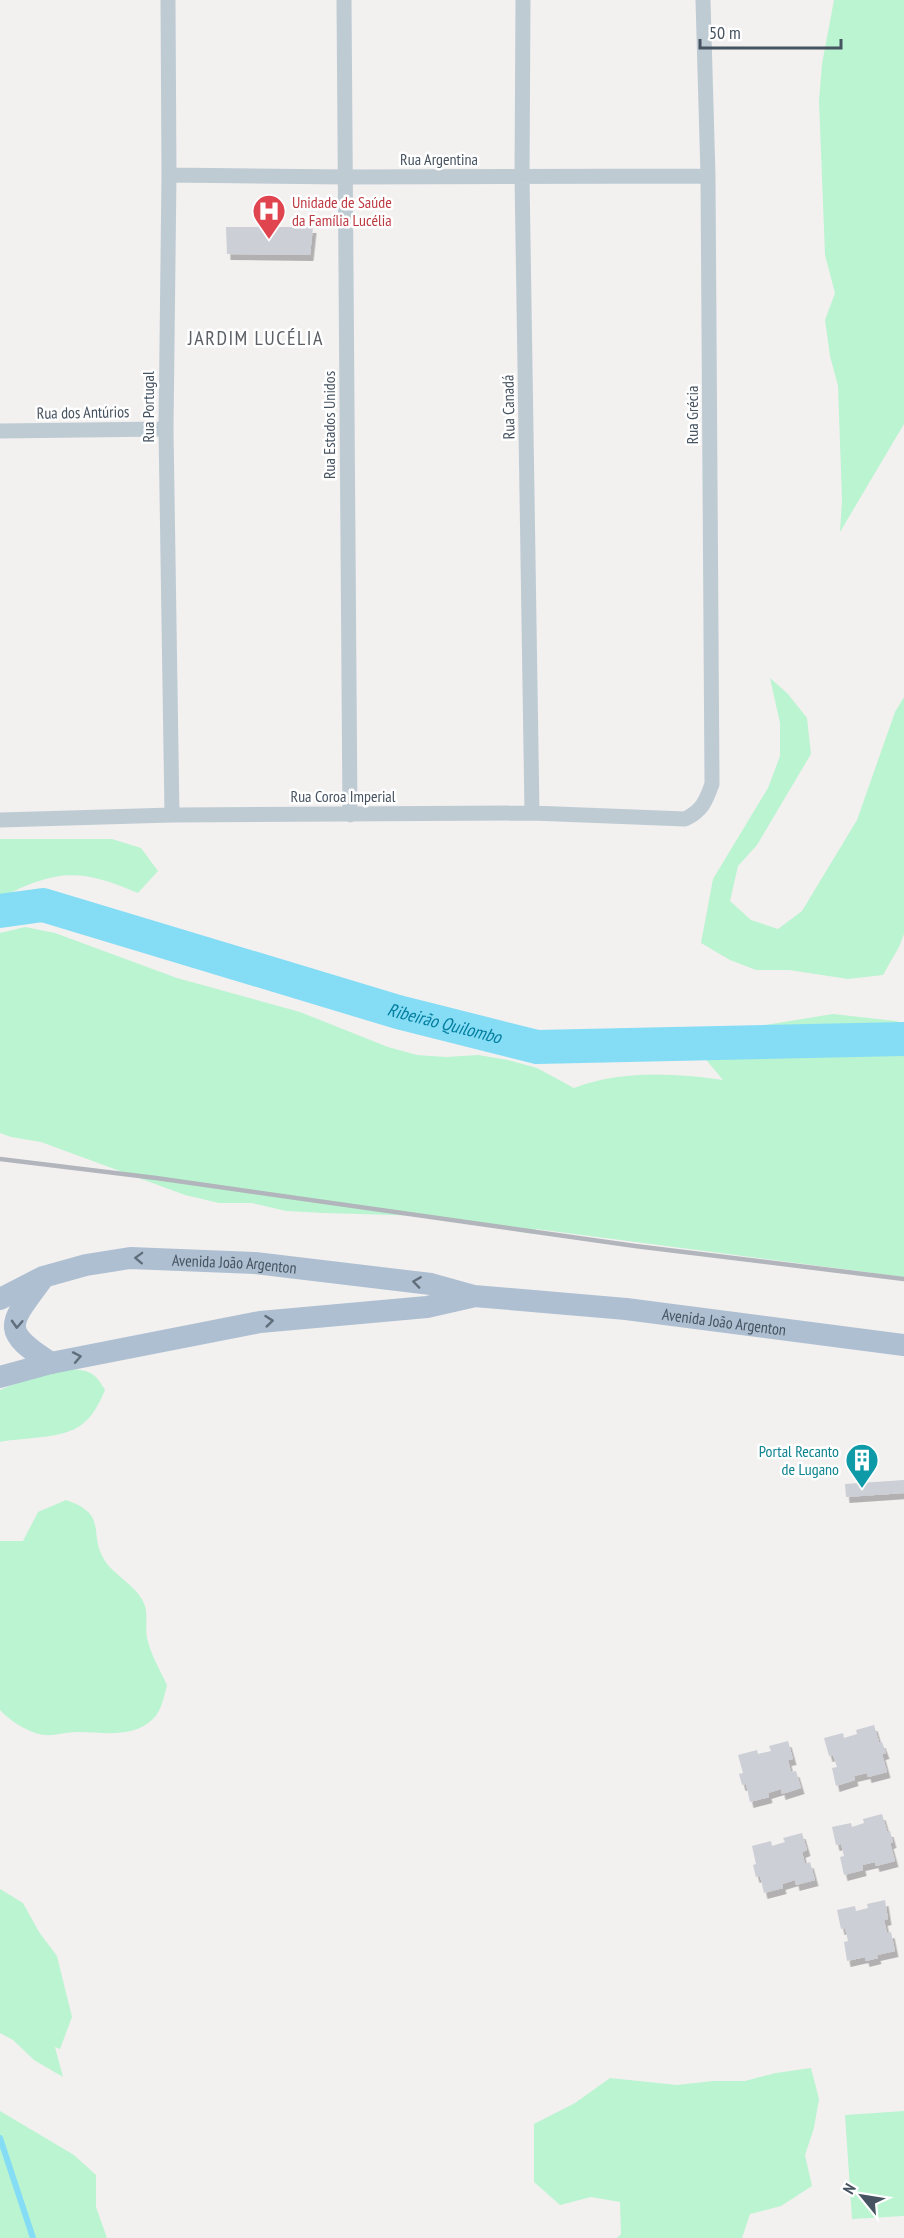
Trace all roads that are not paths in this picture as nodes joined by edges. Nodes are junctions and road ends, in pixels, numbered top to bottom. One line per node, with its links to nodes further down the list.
1 (168, 0): 5 (street, Rua Portugal)
2 (344, 0): 8 (street, Rua Estados Unidos)
3 (523, 0): 6 (street, Rua Canadá)
4 (703, 0): 7 (street, Rua Grécia)
5 (169, 175): 8 (street, Rua Argentina); 9 (street, Rua Portugal)
6 (522, 176): 7 (street, Rua Argentina); 8 (street, Rua Argentina); 11 (street, Rua Canadá)
7 (708, 176): 14 (street, Rua Grécia)
8 (345, 177): 12 (street, Rua Estados Unidos)
9 (166, 429): 10 (street, Rua dos Antúrios); 13 (street, Rua Portugal)
10 (0, 430)
11 (532, 813): 12 (street, Rua Coroa Imperial); 14 (street, Rua Coroa Imperial)
12 (350, 814): 13 (street, Rua Coroa Imperial)
13 (172, 815): 15 (street, Rua Coroa Imperial)
14 (686, 819)
15 (0, 820)
16 (43, 1277): 17 (main road, Avenida João Argenton, one-way to 16); 18 (main road, Avenida João Argenton); 20 (main road, one-way to 20)
17 (474, 1296): 19 (main road, Avenida João Argenton); 20 (main road, Avenida João Argenton, one-way to 17)
18 (0, 1299)
19 (904, 1345)
20 (51, 1362): 21 (main road, Avenida João Argenton)
21 (0, 1377)

